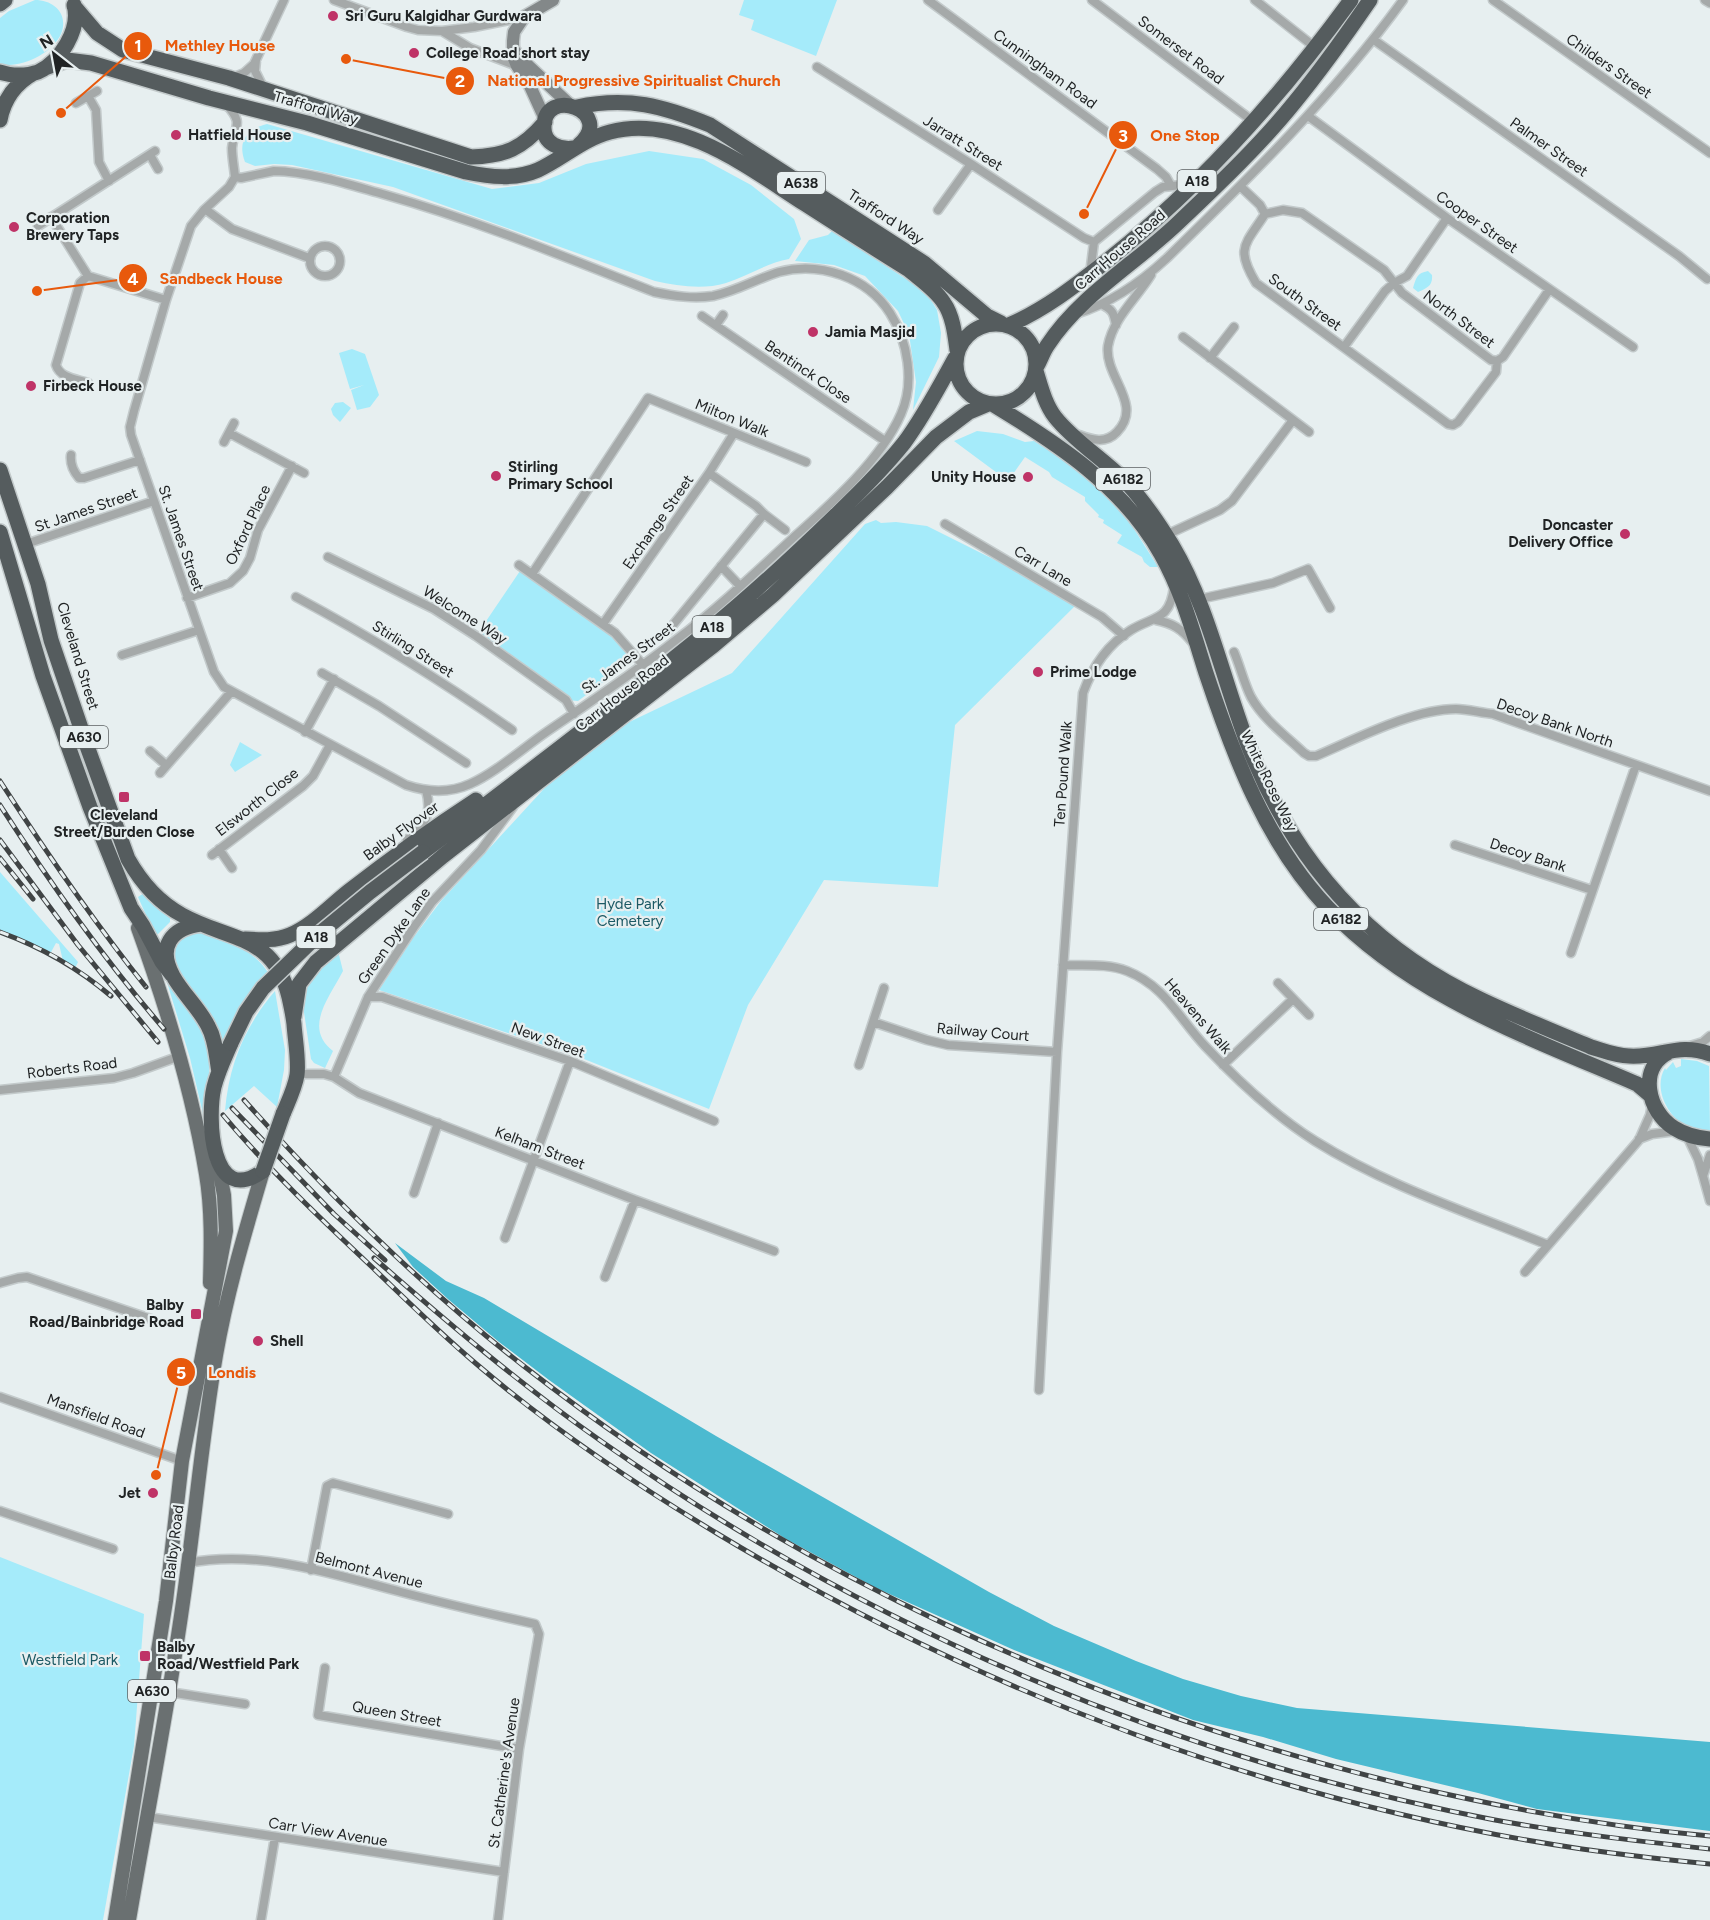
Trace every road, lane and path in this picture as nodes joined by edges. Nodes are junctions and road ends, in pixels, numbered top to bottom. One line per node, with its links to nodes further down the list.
1 (4, 0): 15 (highway)
2 (284, 0): 21 (street)
3 (334, 0): 17 (street)
4 (553, 0): 16 (street)
5 (928, 0): 44 (street, Cunningham Road)
6 (1092, 0): 36 (street, Somerset Road)
7 (1255, 0): 20 (street)
8 (1351, 0): 20 (highway, Carr House Road / A18)
9 (1370, 0): 63 (highway, Carr House Road / A18)
10 (1403, 0): 18 (street)
11 (1492, 0): 38 (street, Childers Street)
12 (1705, 0): 14 (street)
13 (73, 3): 24 (highway, A638); 26 (highway, Trafford Way / A638)
14 (1710, 3)
15 (0, 4)
16 (524, 17): 17 (street); 19 (street)
17 (442, 31): 22 (street)
18 (1374, 40): 33 (street); 57 (street, Palmer Street)
19 (513, 48): 22 (street); 32 (street)
20 (1316, 48): 36 (highway, Carr House Road / A18)
21 (256, 60): 26 (street); 28 (street)
22 (517, 66): 35 (street)
23 (817, 67): 39 (street, Jarratt Street)
24 (41, 70): 25 (highway, A638); 30 (highway, Trafford Way / A638); 34 (highway)
25 (0, 72)
26 (229, 78): 28 (highway, Trafford Way / A638)
27 (97, 91): 29 (street)
28 (268, 91): 35 (highway, Trafford Way / A638)
29 (88, 96): 31 (street); 42 (street)
30 (223, 101): 37 (highway, Trafford Way / A638); 41 (street)
31 (76, 103)
32 (573, 105): 35 (highway, Trafford Way / A638); 37 (highway); 65 (highway, Trafford Way / A638)
33 (1308, 116): 45 (street); 50 (street, Cooper Street)
34 (0, 120)
35 (545, 121): 37 (highway)
36 (1254, 122): 43 (highway, Carr House Road / A18)
37 (576, 147): 72 (highway, Trafford Way / A638)
38 (1710, 153)
39 (971, 164): 47 (street); 52 (street, Jarratt Street)
40 (158, 170): 42 (street)
41 (235, 177): 46 (street, St. James Street); 84 (street, St. James Street)
42 (109, 181): 49 (street)
43 (1194, 183): 44 (street); 55 (highway, Carr House Road / A18)
44 (1171, 186): 52 (street)
45 (1240, 186): 48 (street); 54 (street)
46 (205, 209): 53 (street); 60 (street, St. James Street)
47 (938, 210)
48 (1265, 214): 58 (street, North Street); 70 (street, South Street)
49 (51, 217): 51 (street); 56 (street)
50 (1447, 219): 58 (street); 59 (street, Cooper Street)
51 (38, 225)
52 (1094, 242): 55 (street)
53 (309, 258)
54 (1152, 272): 61 (street); 66 (street)
55 (1090, 275): 65 (highway, Carr House Road / A18)
56 (88, 276): 60 (street); 76 (street)
57 (1707, 279)
58 (1394, 282): 70 (street, South Street); 74 (street, North Street)
59 (1550, 290): 71 (street, Cooper Street); 74 (street, North Street)
60 (166, 300): 87 (street, St. James Street)
61 (1103, 305): 63 (street); 66 (street)
62 (723, 315): 67 (street)
63 (1073, 315): 75 (highway, Carr House Road / A18)
64 (702, 316): 67 (street, Bentinck Close)
65 (1005, 324): 72 (highway); 75 (highway)
66 (1116, 325): 80 (street)
67 (716, 326): 84 (street, Bentinck Close)
68 (1234, 327): 73 (street)
69 (1183, 337): 73 (street)
70 (1344, 347): 74 (street, South Street)
71 (1633, 347)
72 (956, 354): 77 (highway); 129 (highway, Carr House Road / A18)
73 (1210, 358): 78 (street)
74 (1497, 361)
75 (1036, 368): 77 (highway); 80 (highway, White Rose Way / A6182)
76 (88, 383)
77 (991, 404): 108 (highway, White Rose Way / A6182); 138 (highway, Carr House Road / A18)
78 (1293, 420): 81 (street); 99 (street)
79 (234, 423): 82 (street)
80 (1069, 432): 99 (highway, White Rose Way / A6182)
81 (1309, 432)
82 (229, 433): 85 (street); 89 (street)
83 (734, 433): 88 (street, Milton Walk); 92 (street, Exchange Street); 106 (street, Milton Walk)
84 (885, 441): 109 (street, St. James Street)
85 (224, 442)
86 (71, 455): 87 (street)
87 (140, 460): 93 (street, St. James Street)
88 (806, 462)
89 (292, 466): 91 (street); 111 (street, Oxford Place)
90 (0, 470): 95 (highway, Cleveland Street / A630)
91 (304, 473)
92 (709, 473): 94 (street); 115 (street, Exchange Street)
93 (154, 501): 100 (street, St James Street); 111 (street, St. James Street)
94 (764, 514): 97 (street); 104 (street)
95 (16, 518): 100 (highway, Cleveland Street / A630); 101 (street)
96 (945, 524): 118 (street, Carr Lane)
97 (785, 530)
98 (0, 532): 101 (highway, A630)
99 (1166, 535): 112 (highway, White Rose Way / A6182)
100 (26, 544): 145 (highway, Cleveland Street / A630)
101 (2, 550): 107 (highway, A630)
102 (328, 557): 126 (street, Welcome Way)
103 (519, 565): 106 (street)
104 (721, 566): 109 (street); 117 (street)
105 (0, 568): 107 (street)
106 (532, 574): 115 (street)
107 (14, 577): 144 (highway, A630)
108 (1175, 581): 114 (street); 119 (highway, White Rose Way / A6182)
109 (740, 586): 122 (street, St. James Street)
110 (296, 597): 127 (street, Stirling Street)
111 (187, 598): 116 (street, St. James Street)
112 (1200, 599): 113 (street); 158 (highway, White Rose Way / A6182)
113 (1330, 608)
114 (1156, 620): 118 (street, Ten Pound Walk); 119 (street)
115 (603, 624): 122 (street)
116 (199, 630): 121 (street); 125 (street, St. James Street)
117 (668, 631)
118 (1124, 636): 148 (street, Ten Pound Walk)
119 (1198, 649): 169 (highway, White Rose Way / A6182)
120 (1234, 652): 134 (street, Decoy Bank North)
121 (122, 655)
122 (643, 665): 126 (street, St. James Street)
123 (322, 673): 124 (street)
124 (334, 679): 128 (street); 132 (street)
125 (231, 692): 128 (street, St. James Street); 133 (street)
126 (574, 714): 136 (street, St. James Street)
127 (512, 730)
128 (305, 732): 130 (street, St. James Street)
129 (580, 733): 140 (highway, Carr House Road / A18); 142 (highway, Balby Flyover / A18)
130 (330, 745): 136 (street, St. James Street); 141 (street, Elsworth Close)
131 (150, 751): 133 (street)
132 (466, 763)
133 (166, 765): 135 (street)
134 (1636, 765): 137 (street, Decoy Bank North); 143 (street)
135 (160, 773)
136 (426, 790): 142 (street)
137 (1710, 791)
138 (520, 796): 152 (street, Green Dyke Lane); 155 (highway, Carr House Road / A18)
139 (1455, 845): 143 (street, Decoy Bank)
140 (423, 852): 165 (highway, Balby Flyover / A18, bridge)
141 (232, 868)
142 (351, 890): 146 (highway, Balby Flyover / A18)
143 (1592, 890): 147 (street)
144 (130, 908): 149 (highway, A630); 161 (main road, A630)
145 (201, 924): 146 (highway, Balby Flyover / A630); 149 (highway, Balby Flyover / A630)
146 (239, 938): 155 (highway, Balby Flyover / A630)
147 (1570, 953)
148 (1063, 965): 159 (street); 164 (street, Heavens Walk)
149 (172, 975): 165 (highway, Balby Flyover / A630)
150 (1278, 983): 153 (street)
151 (884, 988): 156 (street)
152 (368, 997): 162 (street, New Street); 167 (street, Green Dyke Lane)
153 (1293, 999): 154 (street); 164 (street)
154 (1309, 1015)
155 (294, 1017): 166 (highway, Balby Flyover / A630)
156 (873, 1022): 159 (street, Railway Court); 163 (street)
157 (1710, 1036): 158 (street)
158 (1678, 1050): 160 (highway, White Rose Way); 169 (highway)
159 (1057, 1052): 191 (street)
160 (1710, 1054)
161 (180, 1056): 168 (street, Roberts Road); 190 (main road, Balby Flyover / A630)
162 (570, 1061): 170 (street, New Street); 176 (street)
163 (860, 1065)
164 (1223, 1065): 184 (street, Heavens Walk)
165 (219, 1072): 177 (highway, Balby Flyover / A630)
166 (297, 1074): 167 (street, Kelham Street); 178 (highway, Balby Flyover / A630, bridge)
167 (334, 1077): 171 (street, Kelham Street)
168 (0, 1090)
169 (1651, 1098): 172 (highway, White Rose Way); 174 (street)
170 (714, 1120)
171 (438, 1123): 176 (street, Kelham Street); 180 (street)
172 (1683, 1132): 173 (highway); 174 (street); 179 (street)
173 (1710, 1139)
174 (1639, 1140): 184 (street)
175 (1710, 1155): 179 (street)
176 (533, 1160): 181 (street, Kelham Street); 183 (street)
177 (218, 1164): 178 (highway); 190 (main road, Balby Flyover / A630)
178 (263, 1171): 194 (main road, Balby Road / A630)
179 (1703, 1176): 182 (street)
180 (414, 1193)
181 (635, 1200): 185 (street, Kelham Street); 187 (street)
182 (1710, 1201)
183 (504, 1238)
184 (1548, 1245): 186 (street)
185 (774, 1251)
186 (1525, 1272)
187 (605, 1277)
188 (0, 1283): 189 (street)
189 (151, 1319)
190 (208, 1324): 193 (main road, Balby Flyover / A630)
191 (1040, 1390)
192 (0, 1397): 193 (street, Mansfield Road)
193 (182, 1461): 194 (main road); 200 (main road, Balby Road / A630)
194 (200, 1463): 198 (main road, Balby Road / A630)
195 (0, 1511): 197 (street)
196 (448, 1514): 199 (street)
197 (113, 1549)
198 (188, 1563): 199 (street, Belmont Avenue); 200 (main road, A630); 203 (main road, Balby Road / A630)
199 (311, 1570): 201 (street, Belmont Avenue)
200 (166, 1601): 209 (main road, Balby Road / A630)
201 (539, 1630): 205 (street, St. Catherine's Avenue)
202 (325, 1668): 205 (street, Queen Street)
203 (170, 1692): 204 (street); 206 (main road, Balby Road / A630)
204 (245, 1704)
205 (519, 1749): 208 (street, St. Catherine's Avenue)
206 (148, 1817): 207 (street, Carr View Avenue); 210 (main road, Balby Road / A630)
207 (275, 1837): 208 (street, Carr View Avenue); 211 (street)
208 (504, 1872): 212 (street, St. Catherine's Avenue)
209 (115, 1920)
210 (129, 1920)
211 (261, 1920)
212 (498, 1920)

